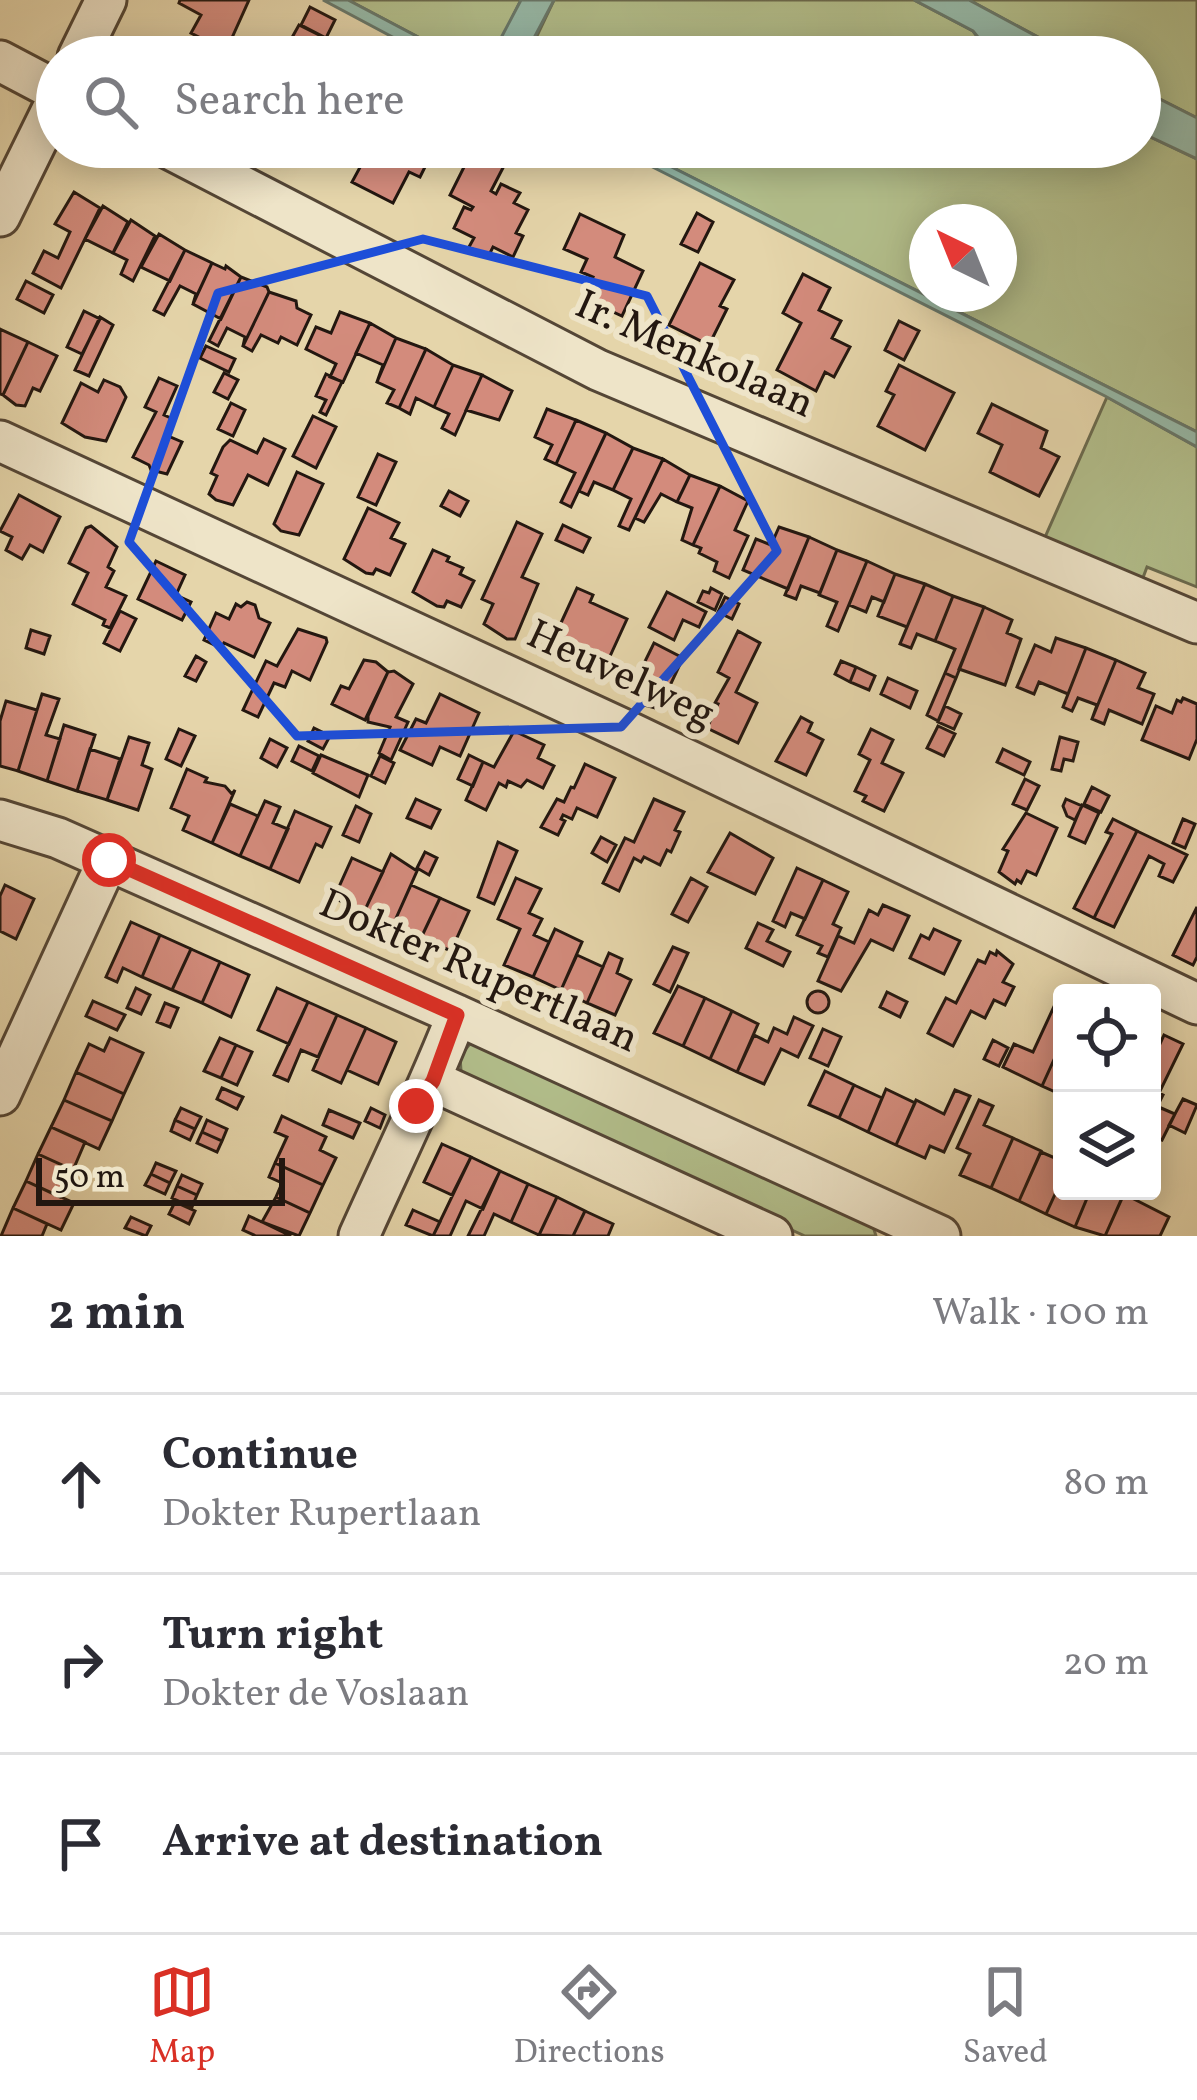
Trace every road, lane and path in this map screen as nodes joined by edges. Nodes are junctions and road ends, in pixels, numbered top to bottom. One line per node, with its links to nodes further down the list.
1 (106, 0): 2 (street)
2 (88, 36)
3 (0, 61): 4 (street)
4 (36, 80)
5 (36, 142): 7 (street)
6 (207, 168): 9 (street, Ir. Menkolaan)
7 (0, 215)
8 (0, 441): 12 (street, Heuvelweg)
9 (1197, 623)
10 (0, 820): 11 (street, Dokter Rupertlaan)
11 (109, 860): 13 (street, Dokter Rupertlaan); 15 (street)
12 (1197, 1004)
13 (457, 1015): 14 (street); 16 (street, Dokter Rupertlaan)
14 (433, 1081): 17 (street); 18 (street)
15 (0, 1095)
16 (920, 1232)
17 (358, 1236)
18 (772, 1236)

